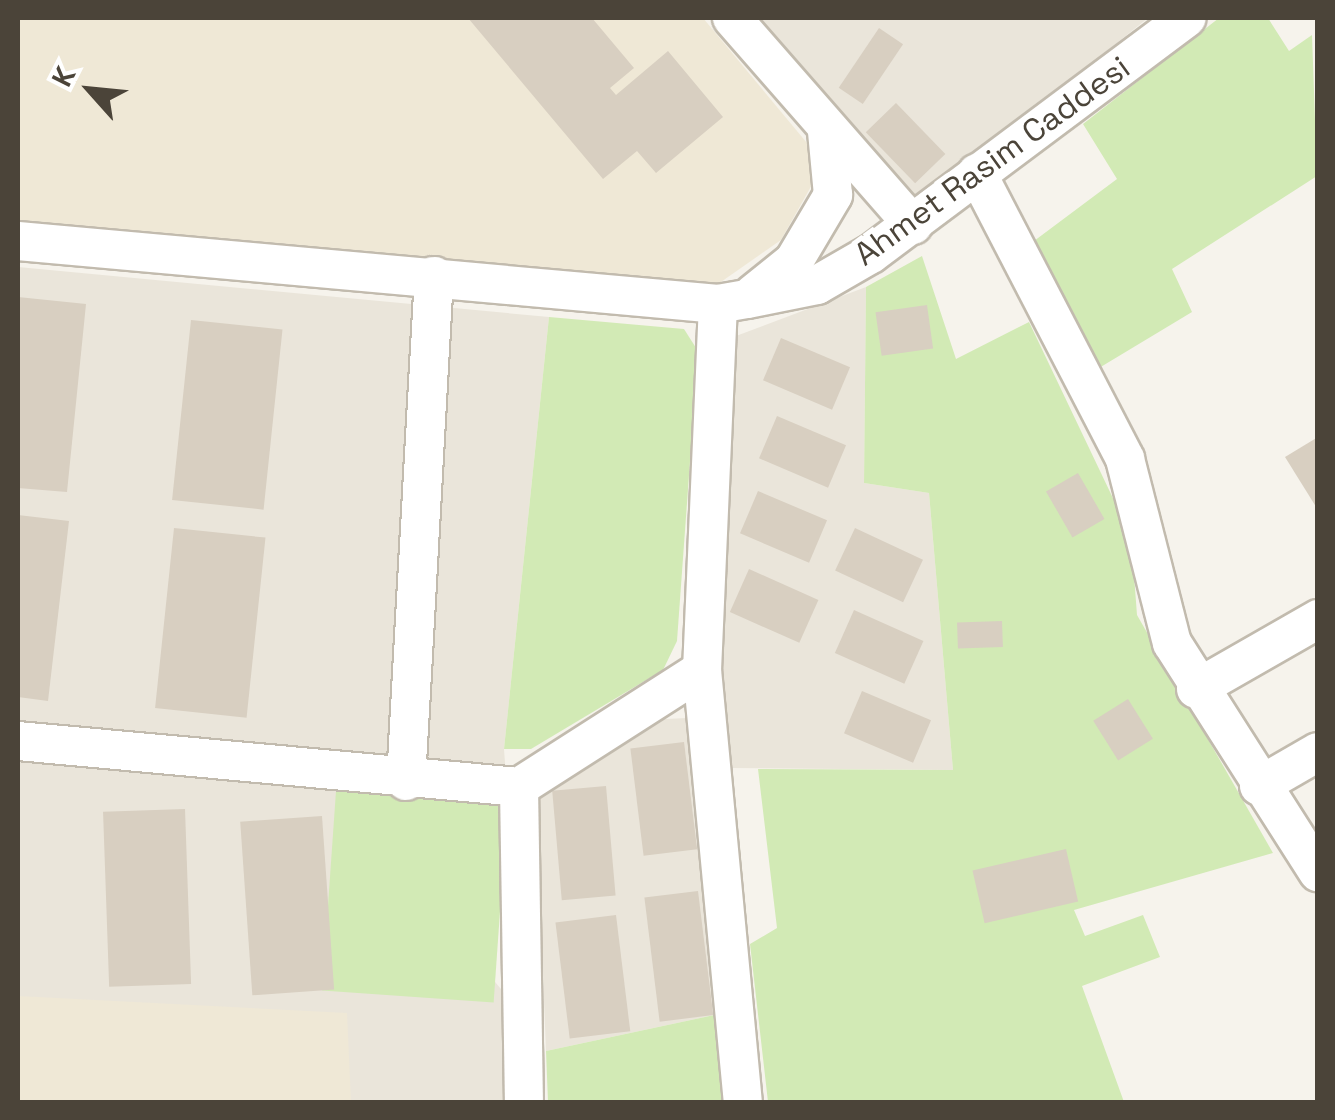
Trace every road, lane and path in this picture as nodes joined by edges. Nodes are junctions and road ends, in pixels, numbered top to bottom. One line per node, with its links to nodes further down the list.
1 (732, 18): 3 (street)
2 (1186, 18): 4 (street, Ahmet Rasim Caddesi)
3 (826, 132): 5 (street); 8 (street)
4 (977, 173): 5 (street, Ahmet Rasim Caddesi); 11 (street)
5 (913, 226): 8 (street, Ahmet Rasim Caddesi)
6 (18, 241): 7 (street, Ahmet Rasim Caddesi)
7 (434, 276): 8 (street, Ahmet Rasim Caddesi); 14 (street)
8 (733, 301): 10 (street)
9 (1318, 619): 11 (street)
10 (702, 670): 16 (street); 19 (street)
11 (1196, 688): 15 (street)
12 (18, 741): 14 (street)
13 (1318, 752): 15 (street)
14 (406, 781): 16 (street)
15 (1259, 786): 17 (street)
16 (520, 787): 18 (street)
17 (1318, 872)
18 (524, 1102)
19 (743, 1102)

